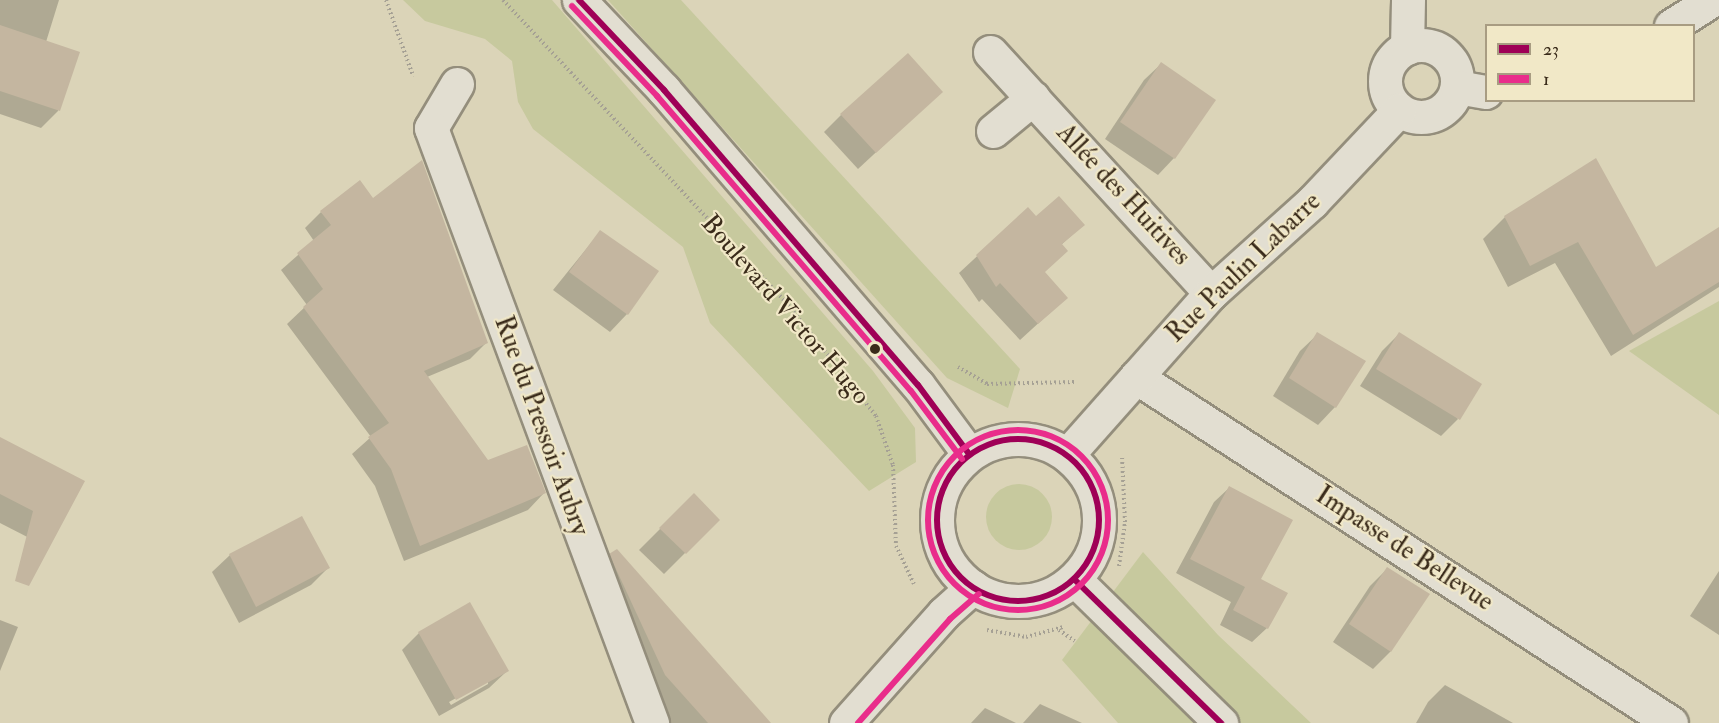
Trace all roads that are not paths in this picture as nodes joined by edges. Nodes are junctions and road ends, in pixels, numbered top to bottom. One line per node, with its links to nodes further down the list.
1 (579, 0): 14 (street, Boulevard Victor Hugo)
2 (1408, 0): 5 (street)
3 (1712, 0): 4 (street)
4 (1674, 24)
5 (1407, 48): 8 (street); 10 (street)
6 (990, 52): 9 (street, Allée des Huitives)
7 (457, 84): 18 (street, Rue du Pressoir Aubry)
8 (1472, 89): 10 (street)
9 (1033, 98): 11 (street); 12 (street, Allée des Huitives)
10 (1399, 110): 12 (street, Rue Paulin Labarre)
11 (993, 131)
12 (1211, 293): 13 (street, Rue Paulin Labarre)
13 (1127, 387): 15 (street, Rue Paulin Labarre); 21 (street, Impasse de Bellevue)
14 (969, 454): 15 (street); 17 (street)
15 (1067, 455): 16 (street)
16 (1074, 579): 17 (street); 20 (street)
17 (973, 587): 19 (street)
18 (652, 723)
19 (846, 723)
20 (1221, 723)
21 (1671, 723)

